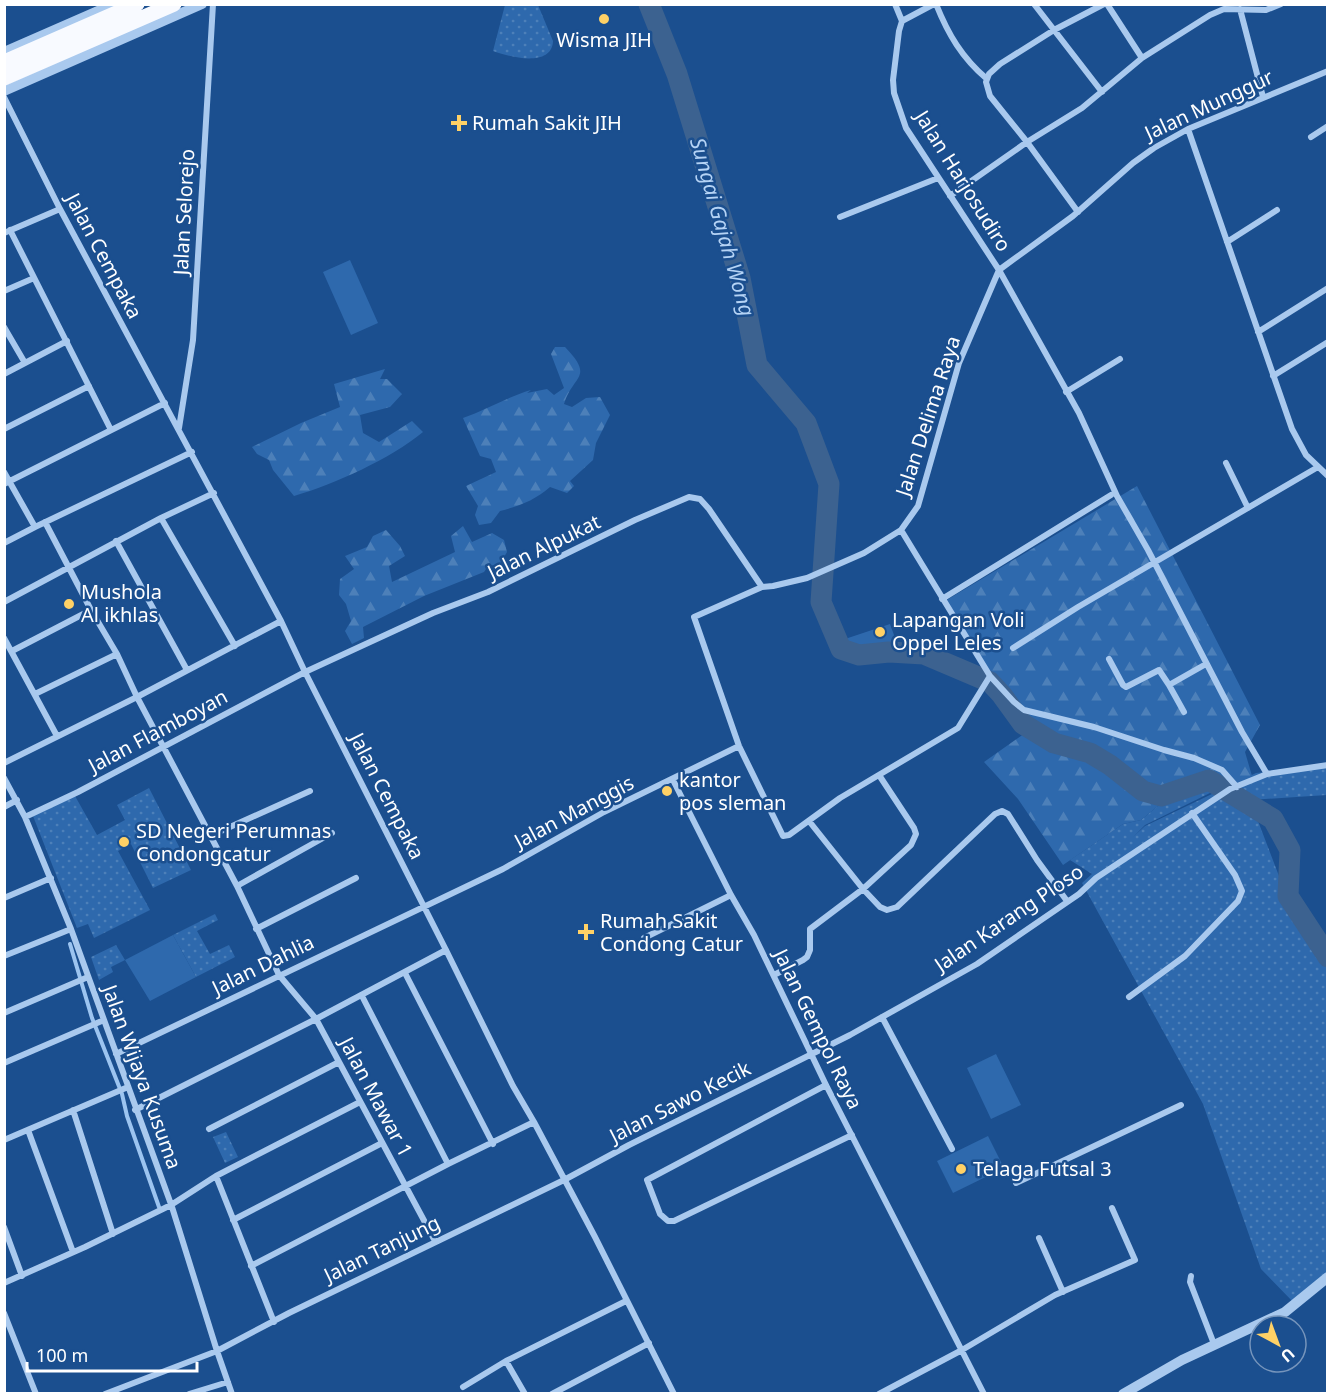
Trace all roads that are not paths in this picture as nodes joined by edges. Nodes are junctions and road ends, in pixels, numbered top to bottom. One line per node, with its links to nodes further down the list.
1 (136, 4): 10 (highway)
2 (174, 4): 14 (highway)
3 (202, 4): 14 (street)
4 (213, 4): 53 (street, Jalan Selorejo)
5 (896, 4): 13 (street)
6 (935, 4): 13 (street); 21 (street)
7 (1034, 4): 15 (street)
8 (1105, 4): 15 (street); 17 (street)
9 (1281, 4): 12 (street)
10 (118, 7): 16 (street); 18 (highway)
11 (1217, 7): 12 (street); 17 (street)
12 (1240, 9): 25 (street)
13 (902, 21): 30 (street, Jalan Harjosudiro)
14 (137, 27): 20 (highway); 22 (street)
15 (1054, 30): 21 (street); 23 (street)
16 (4, 52)
17 (1142, 58): 23 (street)
18 (4, 62)
19 (1328, 71): 25 (street, Jalan Munggur)
20 (4, 78)
21 (987, 79): 29 (street)
22 (4, 91)
23 (1102, 92): 29 (street)
24 (4, 97): 32 (street, Jalan Cempaka)
25 (1263, 97): 27 (street, Jalan Munggur)
26 (1328, 126): 28 (street)
27 (1188, 129): 34 (street, Jalan Munggur); 37 (street)
28 (1311, 137)
29 (1027, 142): 31 (street); 34 (street)
30 (938, 178): 31 (street, Jalan Harjosudiro); 35 (street)
31 (950, 196): 38 (street, Jalan Harjosudiro)
32 (60, 209): 36 (street); 52 (street, Jalan Cempaka)
33 (1277, 210): 37 (street)
34 (1078, 212): 38 (street, Jalan Munggur)
35 (840, 217)
36 (7, 231): 39 (street)
37 (1227, 242): 43 (street)
38 (999, 270): 51 (street, Jalan Harjosudiro); 68 (street, Jalan Delima Raya)
39 (34, 278): 41 (street); 44 (street)
40 (1328, 288): 43 (street)
41 (4, 291)
42 (4, 327): 47 (street)
43 (1258, 332): 49 (street)
44 (67, 341): 47 (street); 50 (street)
45 (1328, 342): 49 (street)
46 (1120, 359): 51 (street)
47 (25, 363): 48 (street)
48 (4, 374)
49 (1273, 376): 58 (street)
50 (89, 386): 54 (street); 55 (street)
51 (1066, 392): 71 (street, Jalan Harjosudiro)
52 (165, 403): 53 (street, Jalan Cempaka); 55 (street)
53 (180, 424): 56 (street, Jalan Cempaka)
54 (4, 429)
55 (111, 430): 61 (street)
56 (192, 452): 62 (street, Jalan Cempaka); 66 (street)
57 (1226, 463): 64 (street)
58 (1318, 468): 60 (street); 64 (street)
59 (4, 472): 61 (street)
60 (1328, 476)
61 (7, 482): 67 (street)
62 (214, 493): 65 (street); 77 (street, Jalan Cempaka)
63 (1112, 495): 74 (street)
64 (1248, 508): 71 (street)
65 (160, 518): 69 (street); 79 (street)
66 (45, 522): 67 (street); 72 (street, Jalan Mawar 1)
67 (35, 526): 70 (street)
68 (901, 530): 73 (street, Jalan Delima Raya); 74 (street)
69 (116, 541): 72 (street); 85 (street)
70 (4, 543)
71 (1155, 563): 80 (street); 84 (street, Jalan Harjosudiro)
72 (69, 569): 75 (street); 76 (street, Jalan Mawar 1)
73 (762, 587): 86 (street, Jalan Alpukat); 93 (street, Jalan Delima Raya)
74 (942, 599): 87 (street)
75 (4, 602)
76 (91, 610): 81 (street); 82 (street, Jalan Mawar 1)
77 (281, 621): 79 (street); 86 (street, Jalan Cempaka)
78 (4, 638): 81 (street)
79 (236, 646): 85 (street)
80 (1013, 648)
81 (12, 651): 89 (street)
82 (117, 654): 89 (street); 90 (street, Jalan Mawar 1)
83 (1109, 659): 88 (street)
84 (1206, 664): 88 (street); 97 (street, Jalan Harjosudiro)
85 (187, 670): 90 (street)
86 (305, 672): 94 (street, Jalan Flamboyan); 117 (street, Jalan Cempaka)
87 (988, 678): 98 (street); 101 (street)
88 (1169, 685): 91 (street)
89 (35, 694): 92 (street)
90 (136, 697): 92 (street); 94 (street, Jalan Mawar 1)
91 (1184, 712)
92 (57, 736): 95 (street)
93 (739, 746): 100 (street, Jalan Manggis); 107 (street)
94 (163, 748): 106 (street, Jalan Flamboyan); 109 (street, Jalan Mawar 1)
95 (4, 763)
96 (1328, 765): 97 (street, Jalan Karang Ploso)
97 (1267, 774): 101 (street, Jalan Karang Ploso)
98 (879, 775): 107 (street); 113 (street)
99 (4, 778): 103 (street, Jalan Wijaya Kusuma)
100 (674, 780): 114 (street, Jalan Gempol Raya); 117 (street, Jalan Manggis)
101 (1237, 787): 105 (street, Jalan Karang Ploso)
102 (310, 791): 109 (street)
103 (17, 800): 104 (street); 106 (street, Jalan Wijaya Kusuma)
104 (4, 807)
105 (1192, 813): 116 (street, Jalan Karang Ploso); 128 (street)
106 (25, 817): 110 (street, Jalan Wijaya Kusuma)
107 (809, 821): 113 (street)
108 (332, 833): 112 (street)
109 (210, 836): 112 (street, Jalan Mawar 1)
110 (51, 878): 115 (street); 118 (street, Jalan Wijaya Kusuma)
111 (356, 878): 119 (street)
112 (237, 886): 119 (street, Jalan Mawar 1)
113 (863, 890): 116 (street); 125 (street)
114 (731, 895): 120 (street); 125 (street, Jalan Gempol Raya)
115 (4, 898)
116 (1067, 901): 130 (street, Jalan Karang Ploso)
117 (424, 907): 121 (street, Jalan Cempaka); 124 (street, Jalan Dahlia)
118 (71, 929): 122 (street); 126 (street, Jalan Wijaya Kusuma)
119 (256, 929): 124 (street, Jalan Mawar 1)
120 (644, 938)
121 (446, 950): 123 (street); 143 (street, Jalan Cempaka)
122 (4, 956)
123 (405, 973): 127 (street); 149 (street)
124 (279, 975): 131 (street, Jalan Mawar 1); 133 (street, Jalan Dahlia)
125 (774, 975): 134 (street, Jalan Gempol Raya)
126 (87, 977): 129 (street); 132 (street, Jalan Wijaya Kusuma)
127 (362, 996): 131 (street); 151 (street)
128 (1129, 997)
129 (4, 1013)
130 (882, 1017): 134 (street, Jalan Karang Ploso); 150 (street)
131 (316, 1019): 135 (street, Jalan Mawar 1); 142 (street)
132 (103, 1021): 133 (street, Jalan Wijaya Kusuma); 136 (street)
133 (116, 1054): 138 (street, Jalan Wijaya Kusuma)
134 (812, 1054): 137 (street, Jalan Gempol Raya); 153 (street, Jalan Sawo Kecik)
135 (339, 1062): 139 (street, Jalan Mawar 1); 144 (street)
136 (4, 1063)
137 (826, 1085): 146 (street, Jalan Gempol Raya); 146 (street)
138 (124, 1089): 141 (street); 142 (street, Jalan Wijaya Kusuma)
139 (360, 1102): 148 (street, Jalan Mawar 1); 152 (street)
140 (1181, 1105): 154 (street)
141 (73, 1110): 145 (street); 160 (street)
142 (135, 1110): 156 (street, Jalan Wijaya Kusuma)
143 (534, 1122): 149 (street); 153 (street, Jalan Cempaka)
144 (209, 1128)
145 (28, 1130): 147 (street); 163 (street)
146 (852, 1135): 175 (street, Jalan Gempol Raya)
147 (4, 1140)
148 (382, 1143): 155 (street, Jalan Mawar 1); 158 (street)
149 (493, 1144): 151 (street)
150 (952, 1149)
151 (448, 1164): 155 (street)
152 (216, 1176): 156 (street); 158 (street)
153 (564, 1180): 162 (street, Jalan Tanjung); 170 (street, Jalan Cempaka)
154 (1016, 1183)
155 (405, 1187): 162 (street, Jalan Mawar 1); 164 (street)
156 (171, 1205): 160 (street); 176 (street, Jalan Wijaya Kusuma)
157 (1112, 1208): 169 (street)
158 (233, 1220): 164 (street)
159 (4, 1227): 165 (street)
160 (113, 1234): 163 (street)
161 (1039, 1238): 169 (street)
162 (435, 1241): 172 (street, Jalan Tanjung)
163 (73, 1252): 165 (street)
164 (251, 1266): 172 (street)
165 (22, 1276): 168 (street)
166 (1191, 1276): 174 (street)
167 (1328, 1277): 174 (street)
168 (4, 1283)
169 (1063, 1292): 175 (street)
170 (626, 1300): 173 (street, Jalan Cempaka); 177 (street)
171 (4, 1313): 180 (street)
172 (274, 1322): 176 (street, Jalan Tanjung)
173 (649, 1343): 185 (street); 186 (street, Jalan Cempaka)
174 (1214, 1344): 189 (street)
175 (962, 1350): 187 (street); 188 (street, Jalan Gempol Raya)
176 (217, 1351): 178 (street, Jalan Wijaya Kusuma); 181 (street, Jalan Tanjung)
177 (506, 1361): 179 (street); 184 (street)
178 (228, 1382): 182 (street); 183 (street, Jalan Wijaya Kusuma)
179 (463, 1387)
180 (36, 1394)
181 (105, 1394)
182 (189, 1394)
183 (232, 1394)
184 (525, 1394)
185 (552, 1394)
186 (674, 1394)
187 (879, 1394)
188 (984, 1394)
189 (1123, 1394)

